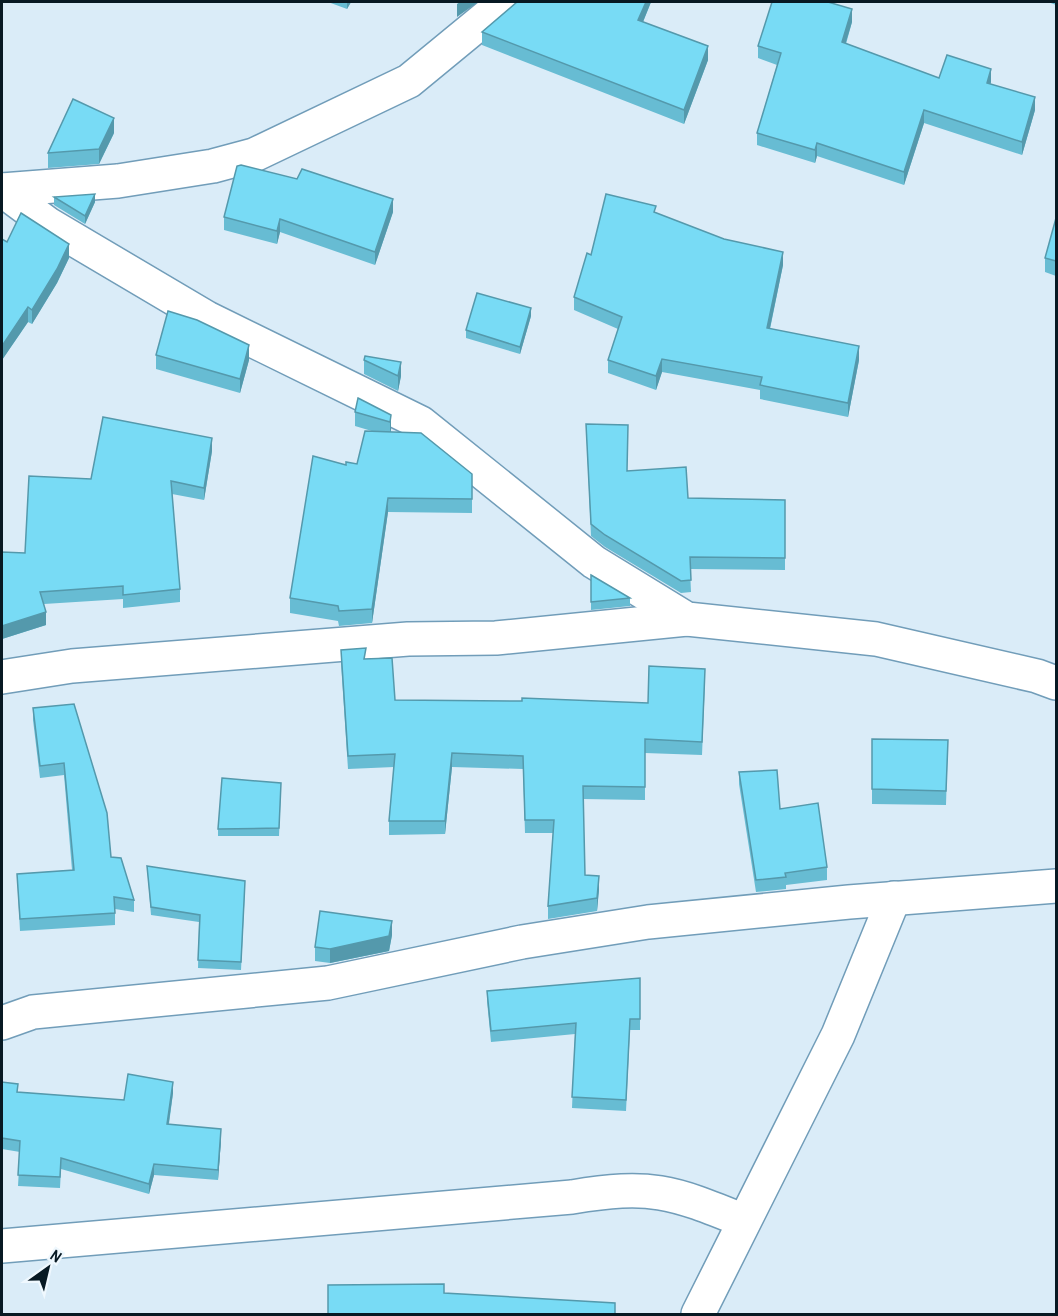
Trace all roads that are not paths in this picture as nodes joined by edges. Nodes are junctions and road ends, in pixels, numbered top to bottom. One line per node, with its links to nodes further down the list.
1 (505, 2): 2 (street)
2 (687, 619): 3 (street); 4 (street)
3 (2, 677)
4 (1056, 683)
5 (1056, 885): 6 (street)
6 (894, 898): 7 (street); 8 (street)
7 (2, 1023)
8 (744, 1221): 9 (street); 10 (street)
9 (2, 1246)
10 (698, 1314)

